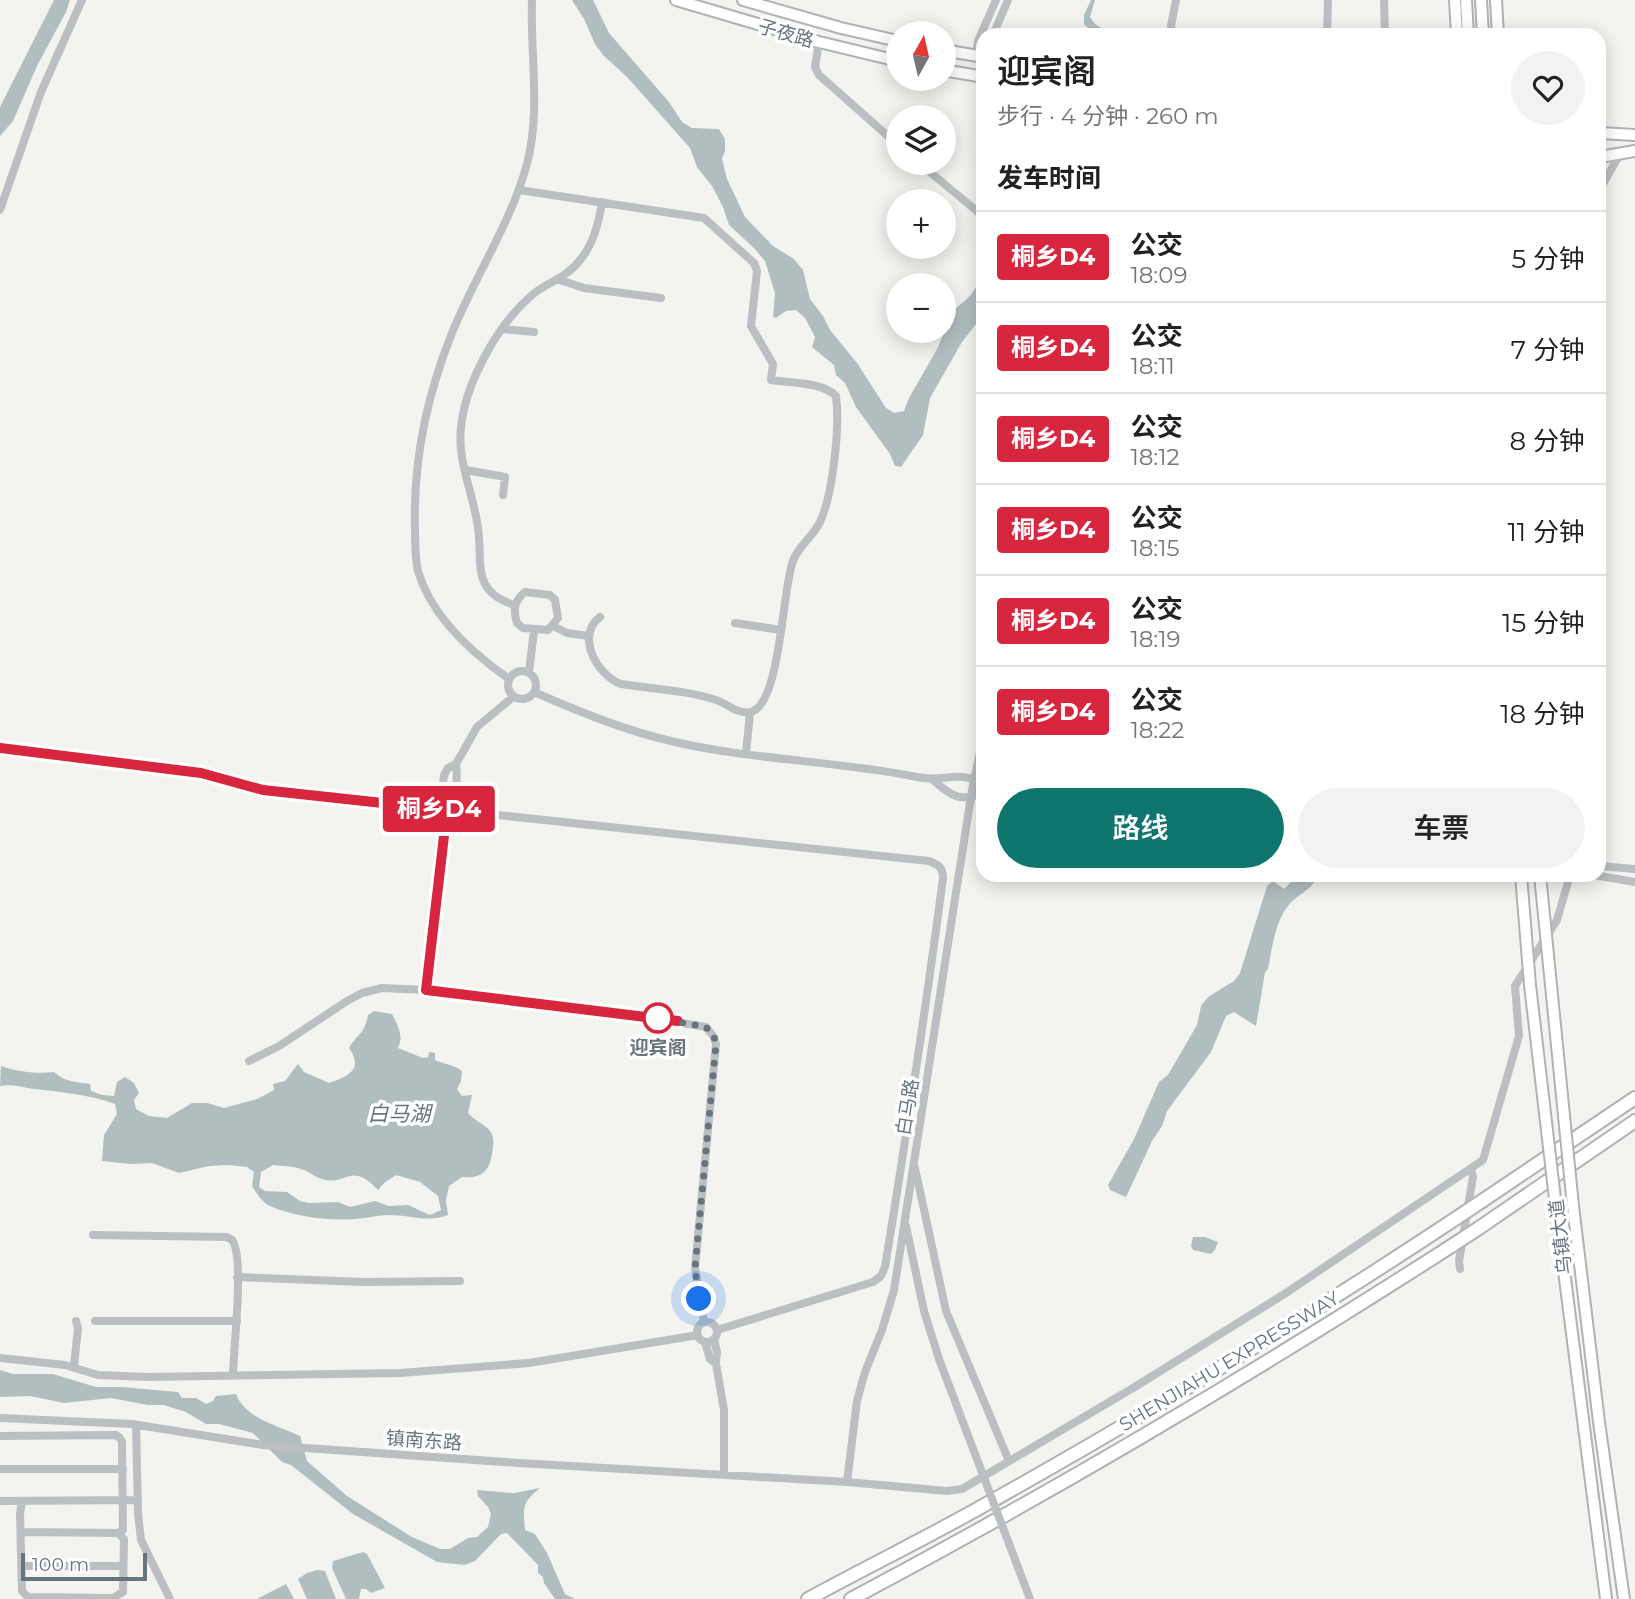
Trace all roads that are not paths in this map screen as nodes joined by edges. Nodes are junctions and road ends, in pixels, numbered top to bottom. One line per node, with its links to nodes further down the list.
1 (82, 0): 40 (street)
2 (532, 0): 38 (street)
3 (676, 0): 24 (main road, 子夜路)
4 (743, 0): 23 (main road, 子夜路)
5 (996, 0): 14 (street)
6 (1008, 0): 15 (street)
7 (1176, 0): 16 (street)
8 (1328, 0): 17 (street)
9 (1384, 0): 18 (street)
10 (1455, 0): 19 (main road)
11 (1466, 0): 20 (main road)
12 (1480, 0): 21 (main road)
13 (1496, 0): 22 (main road)
14 (984, 28)
15 (996, 28)
16 (1171, 28)
17 (1327, 28)
18 (1385, 28)
19 (1457, 28)
20 (1468, 28)
21 (1482, 28)
22 (1498, 28)
23 (886, 38)
24 (819, 42): 27 (main road, 子夜路); 31 (street)
25 (956, 52): 26 (main road)
26 (976, 56)
27 (886, 58)
28 (956, 72): 29 (main road)
29 (976, 76)
30 (1606, 133): 32 (main road)
31 (886, 134)
32 (1635, 135)
33 (1635, 150): 34 (main road)
34 (1620, 154): 35 (main road); 37 (street)
35 (1606, 156)
36 (934, 175): 41 (street)
37 (1606, 178)
38 (519, 190): 39 (street); 56 (street)
39 (603, 202): 42 (street); 52 (street)
40 (0, 209)
41 (976, 209)
42 (557, 279): 43 (street); 44 (street)
43 (661, 298)
44 (503, 329): 45 (street); 46 (street)
45 (534, 332)
46 (466, 470): 47 (street); 48 (street)
47 (503, 495)
48 (514, 605): 51 (street); 53 (street)
49 (600, 617): 54 (street)
50 (736, 623): 52 (street)
51 (553, 626): 53 (street); 54 (street)
52 (781, 629): 59 (street)
53 (534, 630): 55 (street)
54 (589, 636): 59 (street)
55 (528, 673): 56 (street); 57 (street)
56 (509, 679): 58 (street)
57 (534, 692): 58 (street); 61 (street)
58 (513, 697): 62 (street)
59 (750, 712): 61 (street)
60 (0, 748): 70 (street)
61 (746, 753): 65 (street)
62 (456, 764): 66 (street); 67 (street)
63 (976, 770): 64 (street, 白马路)
64 (974, 779): 65 (street); 69 (street, 白马路)
65 (934, 780): 69 (street)
66 (442, 786): 67 (street); 70 (street)
67 (455, 787): 70 (street)
68 (976, 796): 69 (street)
69 (971, 798): 82 (street, 白马路)
70 (447, 810): 78 (street); 93 (street)
71 (1606, 867): 72 (street)
72 (1635, 869)
73 (1606, 877): 77 (street)
74 (1522, 882): 118 (main road, 乌镇大道, bridge)
75 (1541, 882): 113 (main road, 乌镇大道, bridge)
76 (1568, 882): 83 (street)
77 (1635, 882)
78 (426, 990): 79 (street); 92 (street)
79 (249, 1061)
80 (1635, 1098): 115 (highway, SHENJIAHU EXPRESSWAY, bridge)
81 (1635, 1121): 116 (highway, SHENJIAHU EXPRESSWAY, bridge)
82 (914, 1164): 84 (street, 白马路); 100 (street)
83 (1471, 1169): 86 (street); 100 (street, 镇南东路)
84 (905, 1220): 104 (street, 白马路); 117 (street, bridge)
85 (93, 1235): 87 (street)
86 (1461, 1269)
87 (237, 1277): 88 (street); 91 (street)
88 (460, 1280)
89 (76, 1321): 95 (street)
90 (95, 1321): 91 (street)
91 (237, 1321): 96 (street)
92 (704, 1322): 93 (street); 93 (street)
93 (708, 1336): 96 (street); 103 (street)
94 (0, 1358): 95 (street)
95 (74, 1366): 96 (street)
96 (233, 1376)
97 (0, 1418): 98 (street, 镇南东路)
98 (136, 1425): 103 (street, 镇南东路); 106 (street)
99 (0, 1436): 102 (street)
100 (1009, 1461): 104 (street, 镇南东路)
101 (0, 1469): 102 (street)
102 (123, 1469): 105 (street)
103 (724, 1475): 104 (street, 镇南东路)
104 (847, 1482)
105 (123, 1500): 106 (street); 108 (street); 110 (street)
106 (138, 1500): 114 (street)
107 (0, 1501): 108 (street)
108 (22, 1501): 109 (street)
109 (21, 1532): 110 (street); 111 (street)
110 (118, 1533): 112 (street)
111 (22, 1566): 112 (street); 112 (street)
112 (123, 1566)
113 (1624, 1597)
114 (170, 1599)
115 (808, 1599)
116 (850, 1599)
117 (1030, 1599)
118 (1606, 1599)

